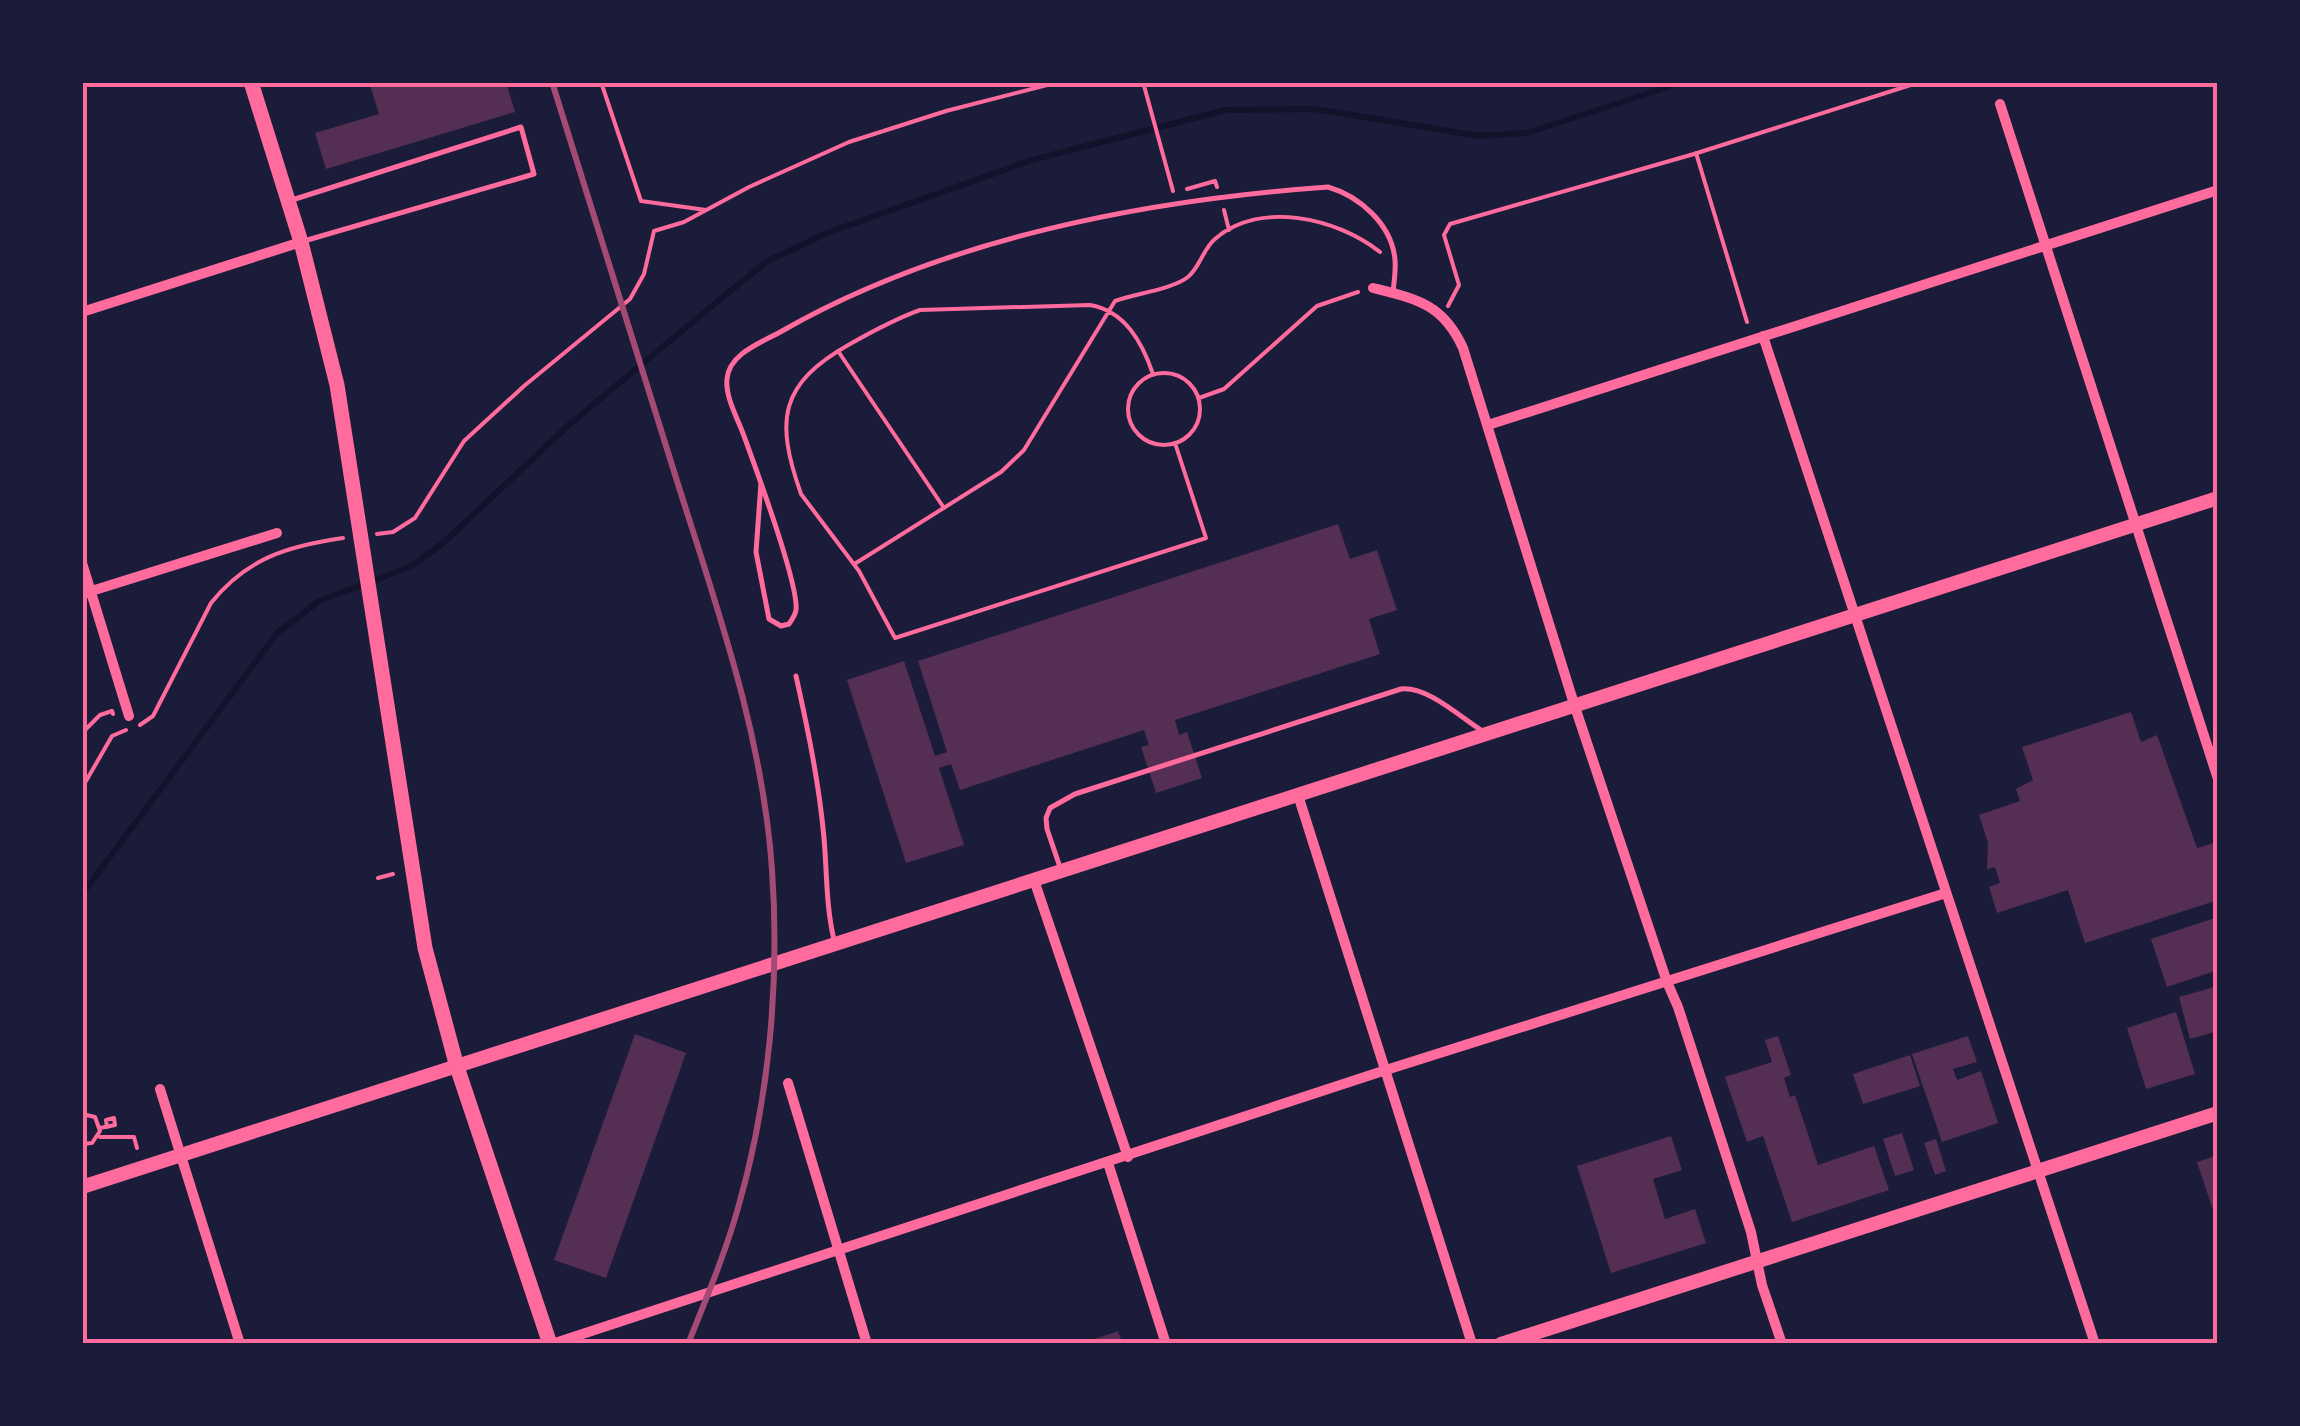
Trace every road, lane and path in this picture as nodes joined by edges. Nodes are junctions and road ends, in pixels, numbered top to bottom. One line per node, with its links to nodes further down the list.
1 (250, 82): 10 (main road)
2 (601, 82): 11 (path)
3 (1058, 82): 11 (path)
4 (1143, 82): 8 (path)
5 (1920, 82): 7 (path)
6 (2000, 104): 13 (street)
7 (1696, 153): 19 (path); 20 (path)
8 (1215, 181)
9 (2218, 190): 13 (street)
10 (288, 202): 12 (main road); 12 (lane)
11 (706, 210): 32 (path)
12 (301, 242): 18 (street); 54 (main road)
13 (2045, 245): 21 (street); 30 (street)
14 (1383, 254): 17 (path)
15 (1373, 288): 16 (street); 24 (path)
16 (1393, 293): 19 (street); 27 (lane)
17 (1109, 308): 22 (path); 23 (path); 29 (path)
18 (82, 312)
19 (1441, 313): 25 (street)
20 (1748, 322)
21 (1764, 336): 25 (street); 37 (street)
22 (838, 351): 29 (path); 35 (path)
23 (1153, 374): 24 (path); 26 (path)
24 (1199, 398): 26 (path)
25 (1488, 425): 39 (street)
26 (1175, 443): 35 (path)
27 (761, 483): 27 (lane)
28 (2218, 498): 30 (street)
29 (944, 508): 35 (path)
30 (2136, 524): 37 (street); 44 (street)
31 (277, 533): 36 (street)
32 (374, 534)
33 (354, 537): 41 (path)
34 (82, 564): 36 (street)
35 (854, 564)
36 (87, 592): 40 (street)
37 (1853, 616): 39 (street); 51 (street)
38 (796, 676): 52 (lane)
39 (1576, 707): 43 (street); 53 (street)
40 (129, 716)
41 (119, 732): 42 (path); 45 (path)
42 (82, 734)
43 (1488, 735): 46 (street); 47 (lane)
44 (2218, 779)
45 (82, 788)
46 (1298, 795): 47 (street); 55 (street)
47 (1062, 871): 50 (street)
48 (393, 874): 49 (path)
49 (378, 878)
50 (1034, 880): 52 (street); 64 (street)
51 (1946, 893): 53 (street); 66 (street)
52 (835, 943): 54 (street)
53 (1667, 982): 55 (street); 69 (street)
54 (457, 1068): 63 (street); 71 (main road)
55 (1386, 1070): 64 (street); 74 (street)
56 (788, 1083): 68 (street)
57 (160, 1090): 63 (street)
58 (2218, 1113): 66 (street)
59 (82, 1114): 60 (path)
60 (98, 1138): 61 (path); 62 (path)
61 (82, 1144)
62 (137, 1148)
63 (180, 1156): 67 (street); 70 (street)
64 (1128, 1157): 65 (street)
65 (1108, 1163): 68 (street); 73 (street)
66 (2038, 1170): 69 (street); 77 (street)
67 (82, 1187)
68 (840, 1250): 71 (street); 72 (street)
69 (1756, 1259): 75 (street); 76 (street)
70 (240, 1344)
71 (551, 1344)
72 (867, 1344)
73 (1166, 1344)
74 (1472, 1344)
75 (1501, 1344)
76 (1782, 1344)
77 (2096, 1344)

